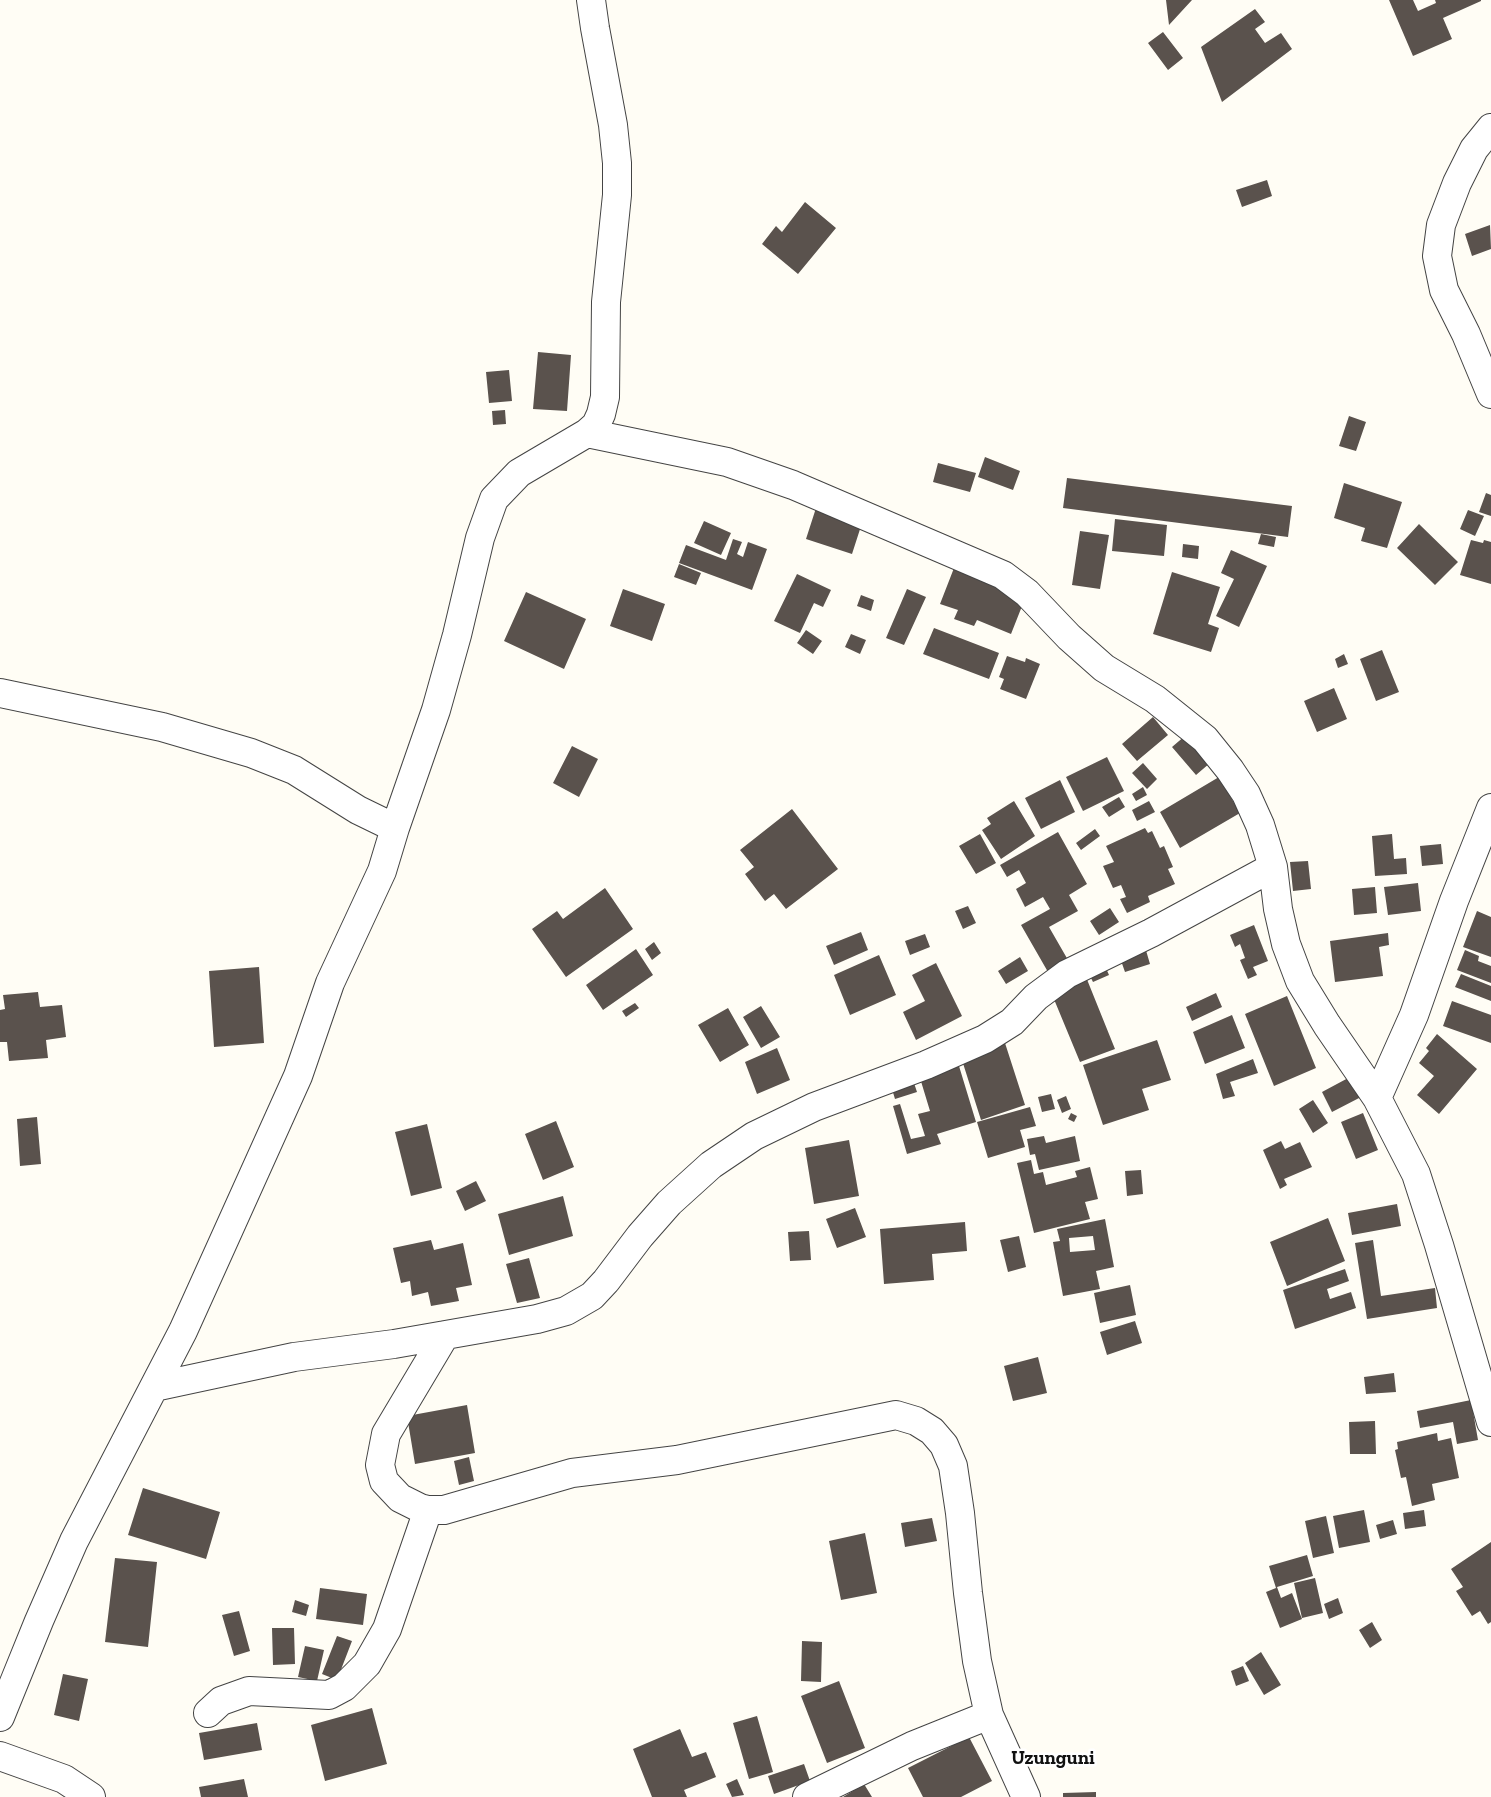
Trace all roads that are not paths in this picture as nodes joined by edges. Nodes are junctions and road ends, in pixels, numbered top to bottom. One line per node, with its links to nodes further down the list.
1 (592, 0): 4 (street)
2 (1491, 128): 3 (street)
3 (1491, 394)
4 (587, 433): 7 (street); 8 (street)
5 (0, 692): 7 (street)
6 (1491, 808): 9 (street)
7 (395, 828): 11 (street)
8 (1273, 867): 9 (street); 10 (street)
9 (1377, 1098): 12 (street)
10 (446, 1335): 11 (street); 13 (street)
11 (154, 1387): 16 (street)
12 (1491, 1422)
13 (428, 1510): 14 (street); 15 (street)
14 (208, 1713)
15 (989, 1715): 19 (street); 20 (street)
16 (0, 1717)
17 (0, 1756): 18 (street)
18 (91, 1797)
19 (807, 1797)
20 (1026, 1797)

